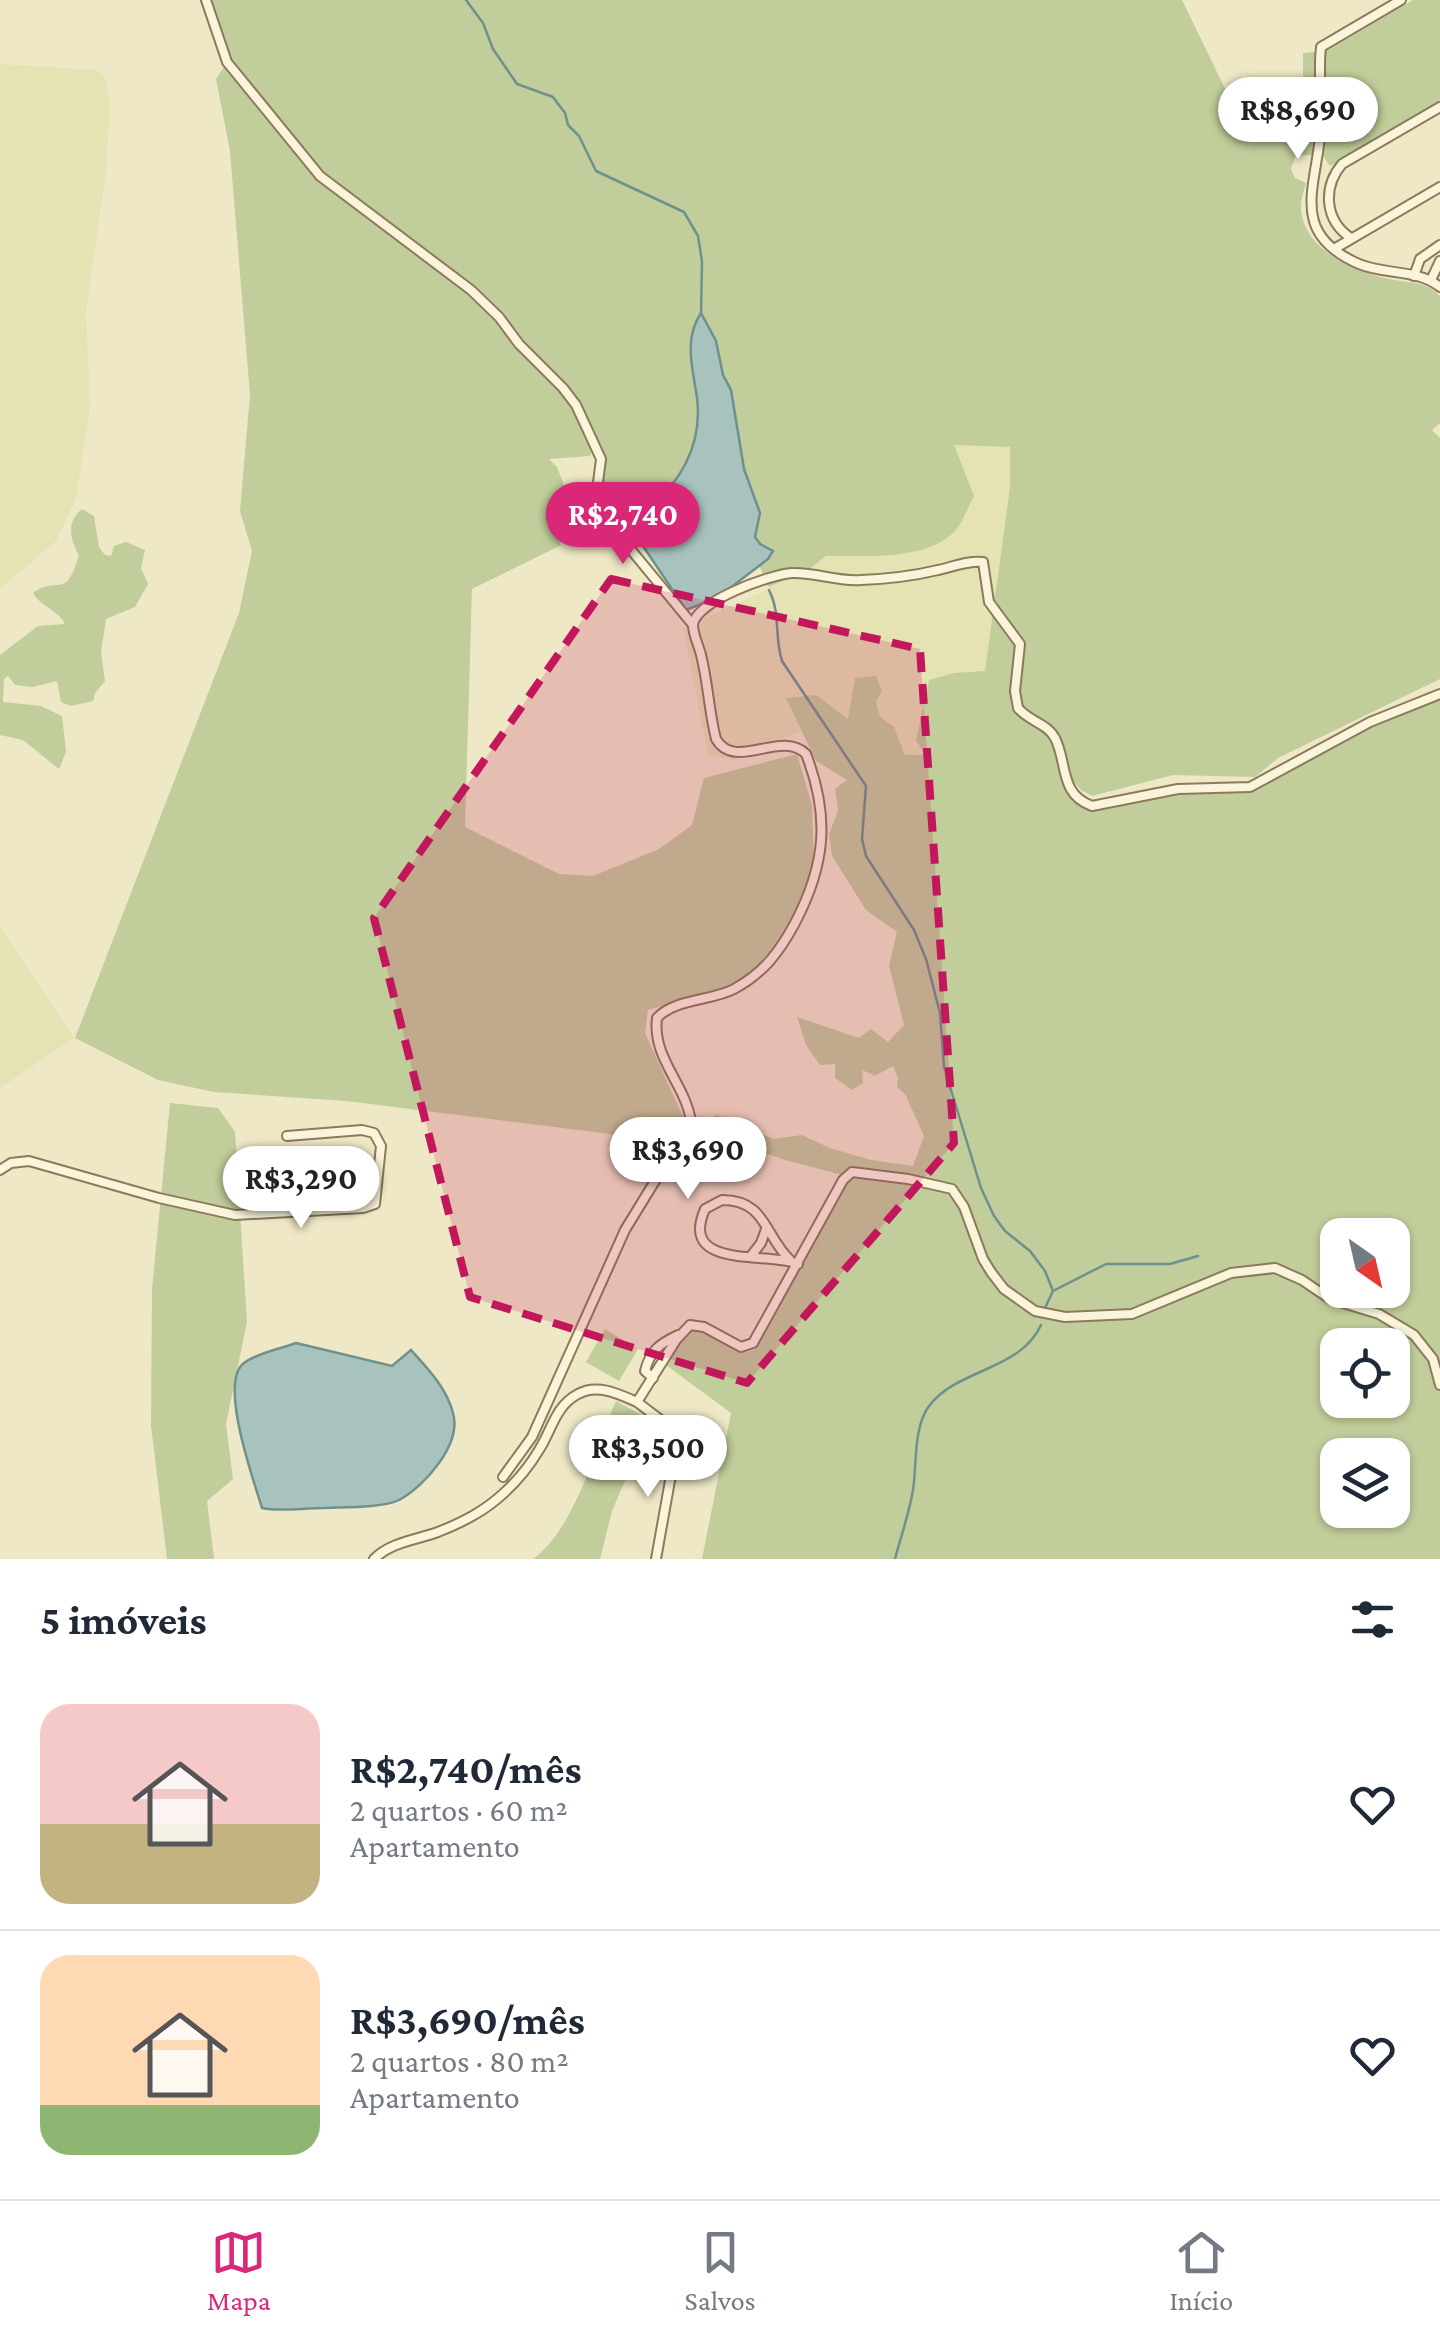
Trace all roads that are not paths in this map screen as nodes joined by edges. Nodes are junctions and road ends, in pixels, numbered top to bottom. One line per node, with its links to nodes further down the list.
1 (206, 0): 12 (street)
2 (1402, 0): 7 (street)
3 (1440, 107): 5 (street)
4 (1440, 187): 5 (street)
5 (1351, 238): 7 (street)
6 (1440, 245): 9 (street)
7 (1334, 249): 9 (street)
8 (1440, 260): 10 (street)
9 (1414, 276): 10 (street)
10 (1430, 280): 11 (street)
11 (1440, 287)
12 (693, 625): 13 (street); 23 (street)
13 (1440, 694)
14 (287, 1136): 15 (street)
15 (0, 1170)
16 (766, 1227): 17 (street); 17 (street); 18 (street)
17 (747, 1258): 18 (street)
18 (794, 1262): 19 (street); 21 (street)
19 (682, 1333): 20 (street); 20 (street)
20 (653, 1378): 22 (street)
21 (1440, 1385)
22 (637, 1402): 24 (street); 25 (street)
23 (504, 1477)
24 (374, 1559)
25 (656, 1559)

